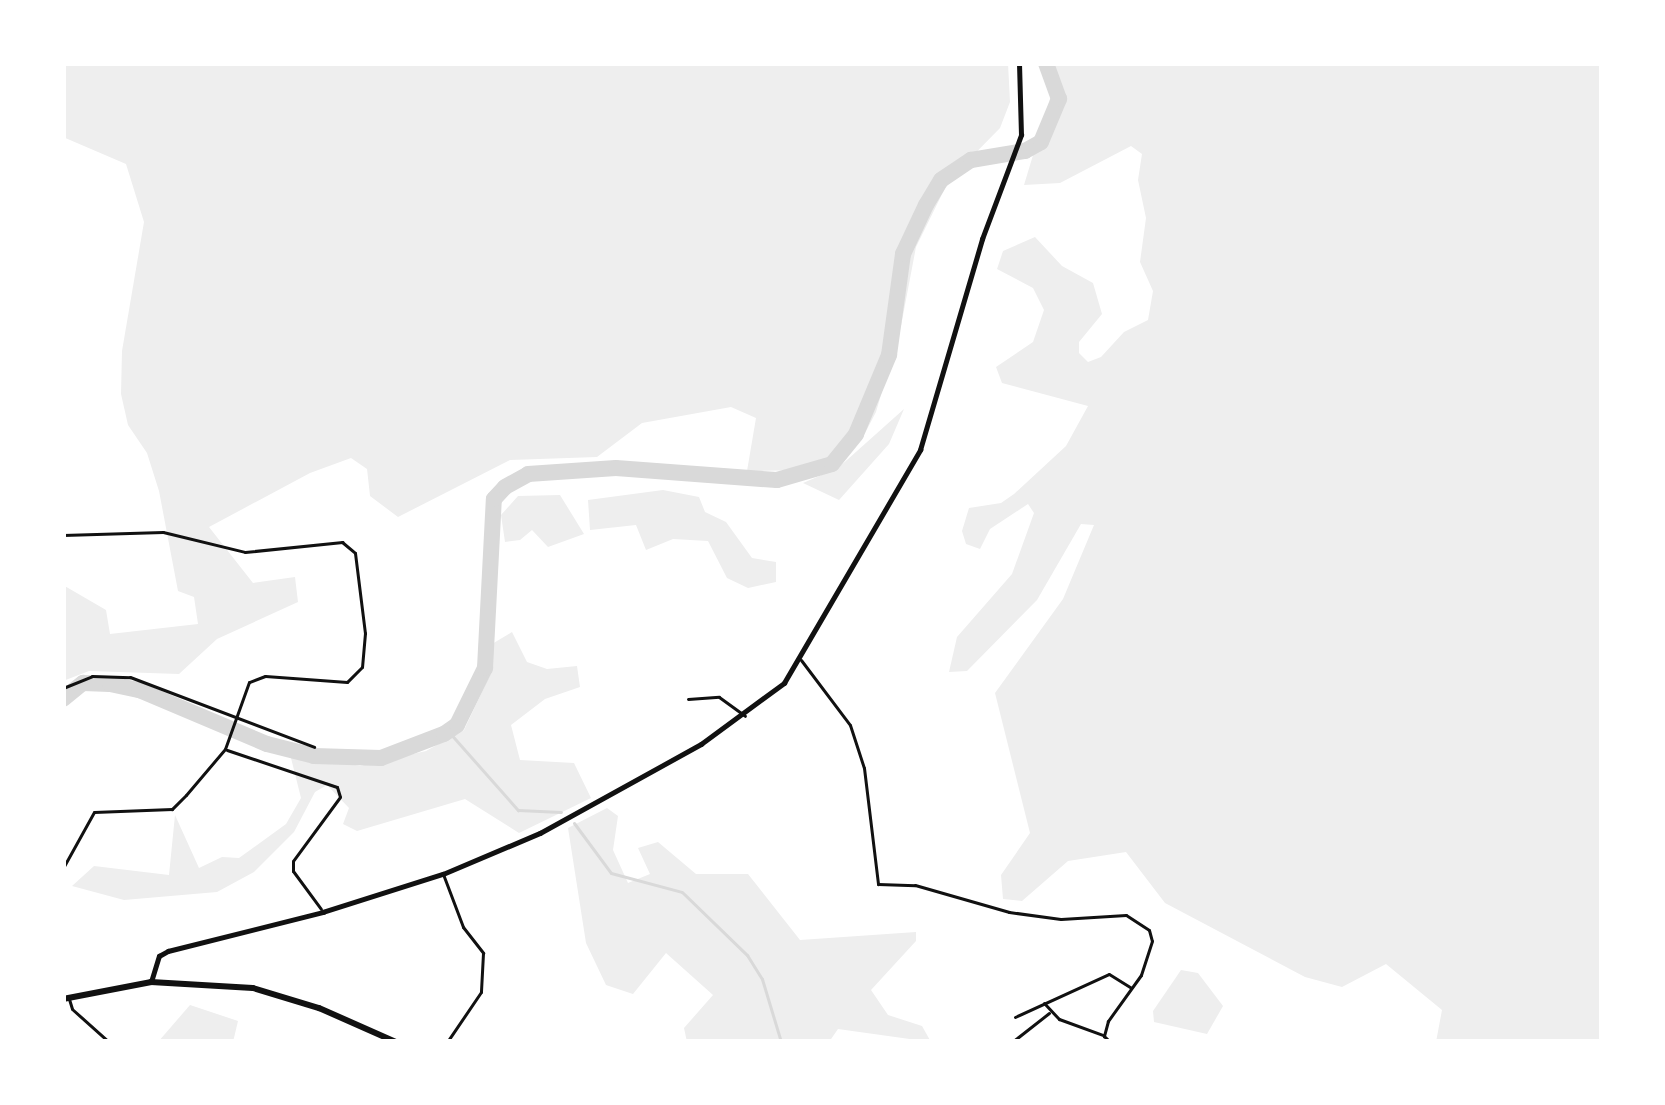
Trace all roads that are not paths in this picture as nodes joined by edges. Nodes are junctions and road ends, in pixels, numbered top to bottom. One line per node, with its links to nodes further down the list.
1 (1019, 63): 3 (main road)
2 (63, 535): 7 (street)
3 (800, 658): 6 (main road); 14 (street)
4 (63, 688): 7 (street)
5 (688, 699): 6 (street)
6 (745, 716): 11 (main road)
7 (233, 721): 8 (street); 9 (street)
8 (314, 747)
9 (225, 749): 10 (street); 12 (street)
10 (63, 868)
11 (443, 874): 12 (main road); 22 (street)
12 (323, 912): 13 (main road)
13 (151, 982): 15 (highway); 21 (highway)
14 (1132, 989): 16 (street); 19 (street)
15 (66, 998): 20 (street)
16 (1044, 1003): 17 (street); 18 (street)
17 (1050, 1012): 19 (street); 23 (street)
18 (1015, 1016)
19 (1104, 1036): 24 (street)
20 (109, 1042)
21 (396, 1042)
22 (447, 1042)
23 (1012, 1042)
24 (1110, 1042)

